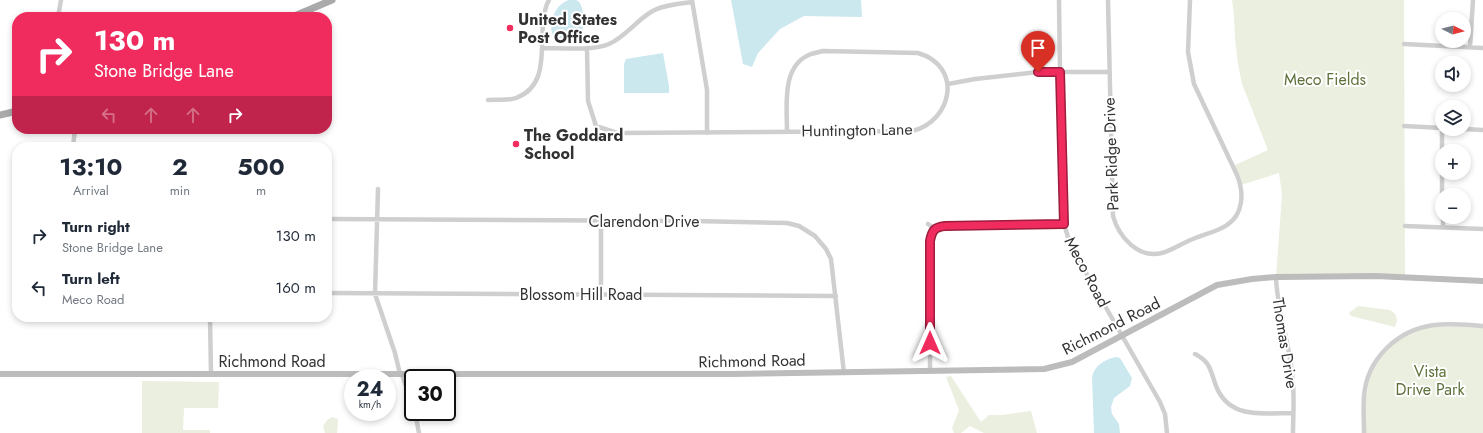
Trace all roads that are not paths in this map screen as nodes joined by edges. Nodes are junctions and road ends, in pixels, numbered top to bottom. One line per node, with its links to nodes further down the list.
1 (61, 0): 9 (street)
2 (332, 0): 10 (main road)
3 (550, 0): 14 (street)
4 (1059, 0): 18 (street, Meco Road)
5 (1108, 0): 19 (street, Park Ridge Drive)
6 (1190, 0): 19 (street, Park Ridge Drive)
7 (1473, 0): 11 (street)
8 (692, 1): 15 (street); 29 (street)
9 (59, 12)
10 (304, 12)
11 (1471, 32)
12 (1404, 44): 13 (street)
13 (1435, 46)
14 (542, 48): 15 (street); 21 (street)
15 (587, 48): 29 (street, Huntington Lane)
16 (1471, 48): 17 (street)
17 (1483, 48)
18 (1060, 72): 19 (street); 20 (street); 35 (street, Meco Road)
19 (1109, 72)
20 (948, 84): 28 (street, Huntington Lane); 28 (street, Huntington Lane)
21 (488, 100)
22 (12, 112): 23 (main road)
23 (0, 115)
24 (1404, 126): 25 (street)
25 (1435, 128)
26 (1471, 129): 27 (street)
27 (1483, 130)
28 (787, 131): 29 (street, Huntington Lane)
29 (707, 133)
30 (378, 189): 32 (street)
31 (332, 219): 32 (street, Clarendon Drive)
32 (378, 220): 33 (street, Clarendon Drive); 44 (street)
33 (602, 220): 45 (street); 46 (street, Clarendon Drive)
34 (928, 224): 39 (street)
35 (1064, 224): 39 (street); 49 (street, Meco Road)
36 (1443, 224): 38 (street)
37 (1405, 226): 38 (street)
38 (1443, 228): 40 (street)
39 (935, 229): 51 (street)
40 (1483, 229)
41 (1276, 277): 42 (street, Richmond Road); 49 (street, Richmond Road); 57 (street, Thomas Drive)
42 (1483, 282)
43 (332, 293): 44 (street, Blossom Hill Road)
44 (375, 294): 45 (street, Blossom Hill Road); 55 (street)
45 (600, 294): 46 (street, Blossom Hill Road)
46 (836, 296): 52 (street, Clarendon Drive)
47 (210, 322): 54 (street)
48 (1483, 326): 62 (street)
49 (1123, 336): 51 (street, Richmond Road); 60 (street, Meco Road)
50 (1195, 354): 57 (street)
51 (930, 371): 52 (street, Richmond Road)
52 (844, 373): 55 (street, Richmond Road)
53 (0, 374): 54 (street, Richmond Road)
54 (211, 374): 55 (street, Richmond Road)
55 (400, 374): 56 (street)
56 (404, 380)
57 (1293, 413): 61 (street, Thomas Drive)
58 (417, 421): 59 (street)
59 (420, 433)
60 (1167, 433)
61 (1294, 433)
62 (1364, 433)

